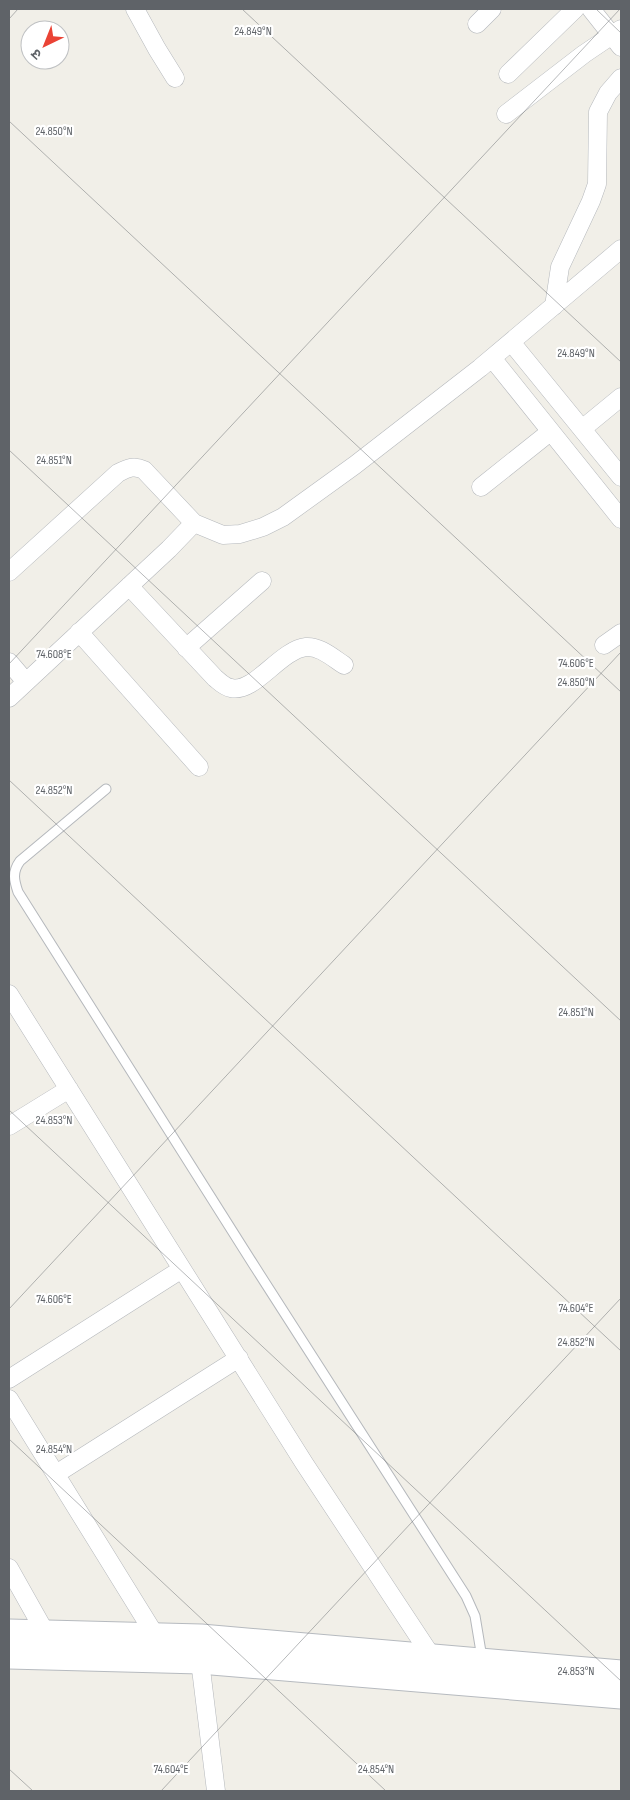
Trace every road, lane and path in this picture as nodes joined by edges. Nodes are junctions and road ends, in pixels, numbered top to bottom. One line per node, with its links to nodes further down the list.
1 (135, 9): 8 (street)
2 (492, 9): 5 (street)
3 (575, 9): 7 (street)
4 (590, 9): 6 (street)
5 (477, 24)
6 (618, 37): 10 (street)
7 (508, 74)
8 (175, 78)
9 (621, 78): 12 (street)
10 (506, 114)
11 (621, 249): 12 (street)
12 (554, 306): 13 (street)
13 (512, 342): 14 (street); 16 (street)
14 (492, 358): 17 (street); 21 (street)
15 (621, 397): 16 (street)
16 (582, 429): 18 (street)
17 (550, 432): 19 (street); 20 (street)
18 (621, 477)
19 (481, 488)
20 (621, 519)
21 (194, 523): 22 (street); 24 (street)
22 (11, 566)
23 (262, 581): 28 (street)
24 (129, 586): 25 (street); 28 (street)
25 (80, 632): 31 (street); 33 (street)
26 (621, 633): 27 (street)
27 (604, 645)
28 (186, 648): 30 (street)
29 (9, 662): 31 (street)
30 (344, 665)
31 (26, 682): 32 (street)
32 (9, 698)
33 (199, 767)
34 (106, 789): 51 (lane)
35 (10, 998): 36 (street)
36 (69, 1089): 37 (street); 38 (street)
37 (9, 1126)
38 (182, 1269): 39 (street); 40 (street)
39 (239, 1358): 42 (street); 48 (street)
40 (9, 1379)
41 (9, 1399): 42 (street)
42 (56, 1474): 46 (street)
43 (9, 1568): 45 (street)
44 (9, 1632): 45 (main road)
45 (45, 1632): 46 (main road)
46 (156, 1635): 48 (main road); 49 (street)
47 (9, 1656): 49 (main road)
48 (432, 1657): 51 (main road)
49 (168, 1660): 50 (main road)
50 (200, 1661): 53 (main road); 54 (street)
51 (482, 1661): 52 (main road)
52 (621, 1672)
53 (621, 1696)
54 (216, 1791)

